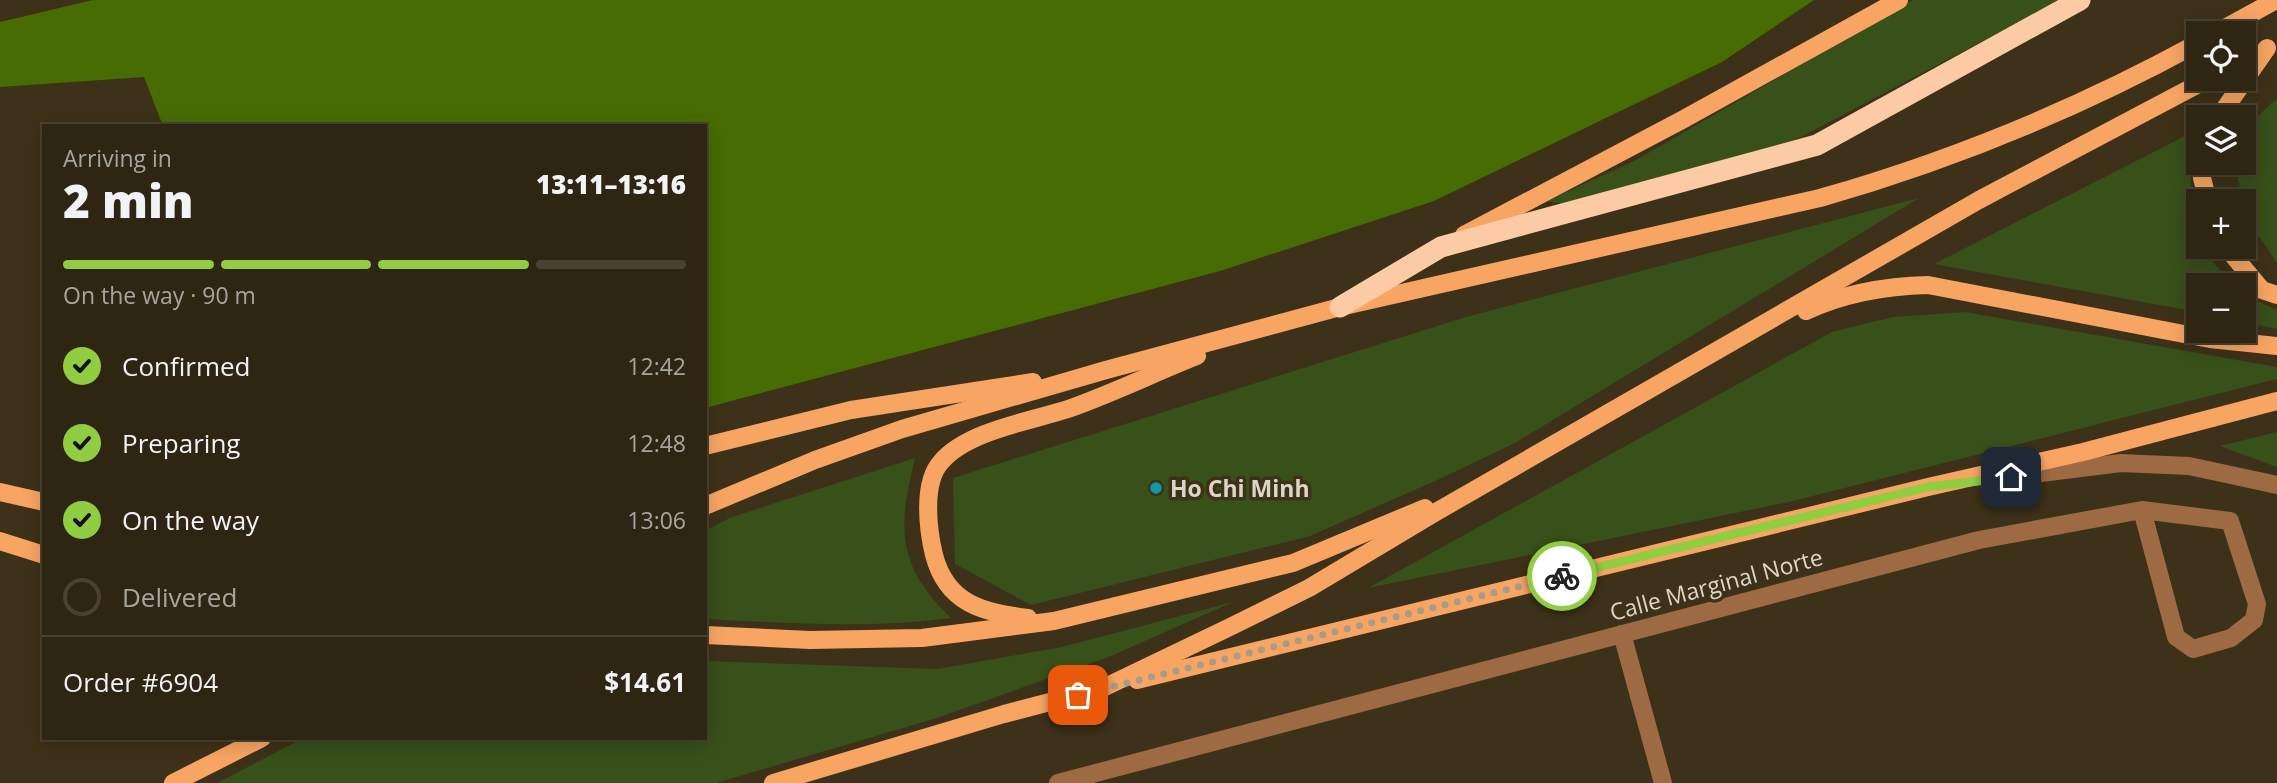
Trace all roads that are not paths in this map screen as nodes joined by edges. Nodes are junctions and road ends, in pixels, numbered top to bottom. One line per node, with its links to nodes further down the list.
1 (1899, 0): 10 (main road)
2 (2080, 0): 10 (highway)
3 (2276, 0): 4 (main road)
4 (2239, 21)
5 (2272, 45): 7 (main road); 9 (main road)
6 (2186, 50): 13 (main road)
7 (2256, 54)
8 (2186, 91): 16 (main road)
9 (2228, 105)
10 (1441, 247): 13 (highway)
11 (2236, 259): 12 (main road)
12 (2277, 295)
13 (1340, 307): 14 (main road)
14 (1261, 330): 17 (main road); 29 (main road)
15 (2277, 346): 16 (main road)
16 (1707, 356): 20 (main road)
17 (1106, 370): 19 (main road); 25 (main road)
18 (2277, 401): 22 (main road)
19 (707, 446)
20 (1490, 481): 29 (main road); 32 (main road)
21 (2277, 485): 22 (street)
22 (1928, 487): 32 (main road)
23 (2, 493): 24 (main road)
24 (42, 502)
25 (707, 505)
26 (2142, 510): 26 (street, Calle Marginal Norte); 30 (street, Calle Marginal Norte)
27 (0, 541): 28 (main road)
28 (42, 554)
29 (1054, 621): 31 (main road)
30 (1622, 634): 36 (street, Calle Marginal Norte); 37 (street)
31 (707, 635)
32 (1103, 688): 35 (main road)
33 (258, 740): 34 (main road)
34 (173, 783)
35 (773, 783)
36 (1058, 783)
37 (1663, 783)

